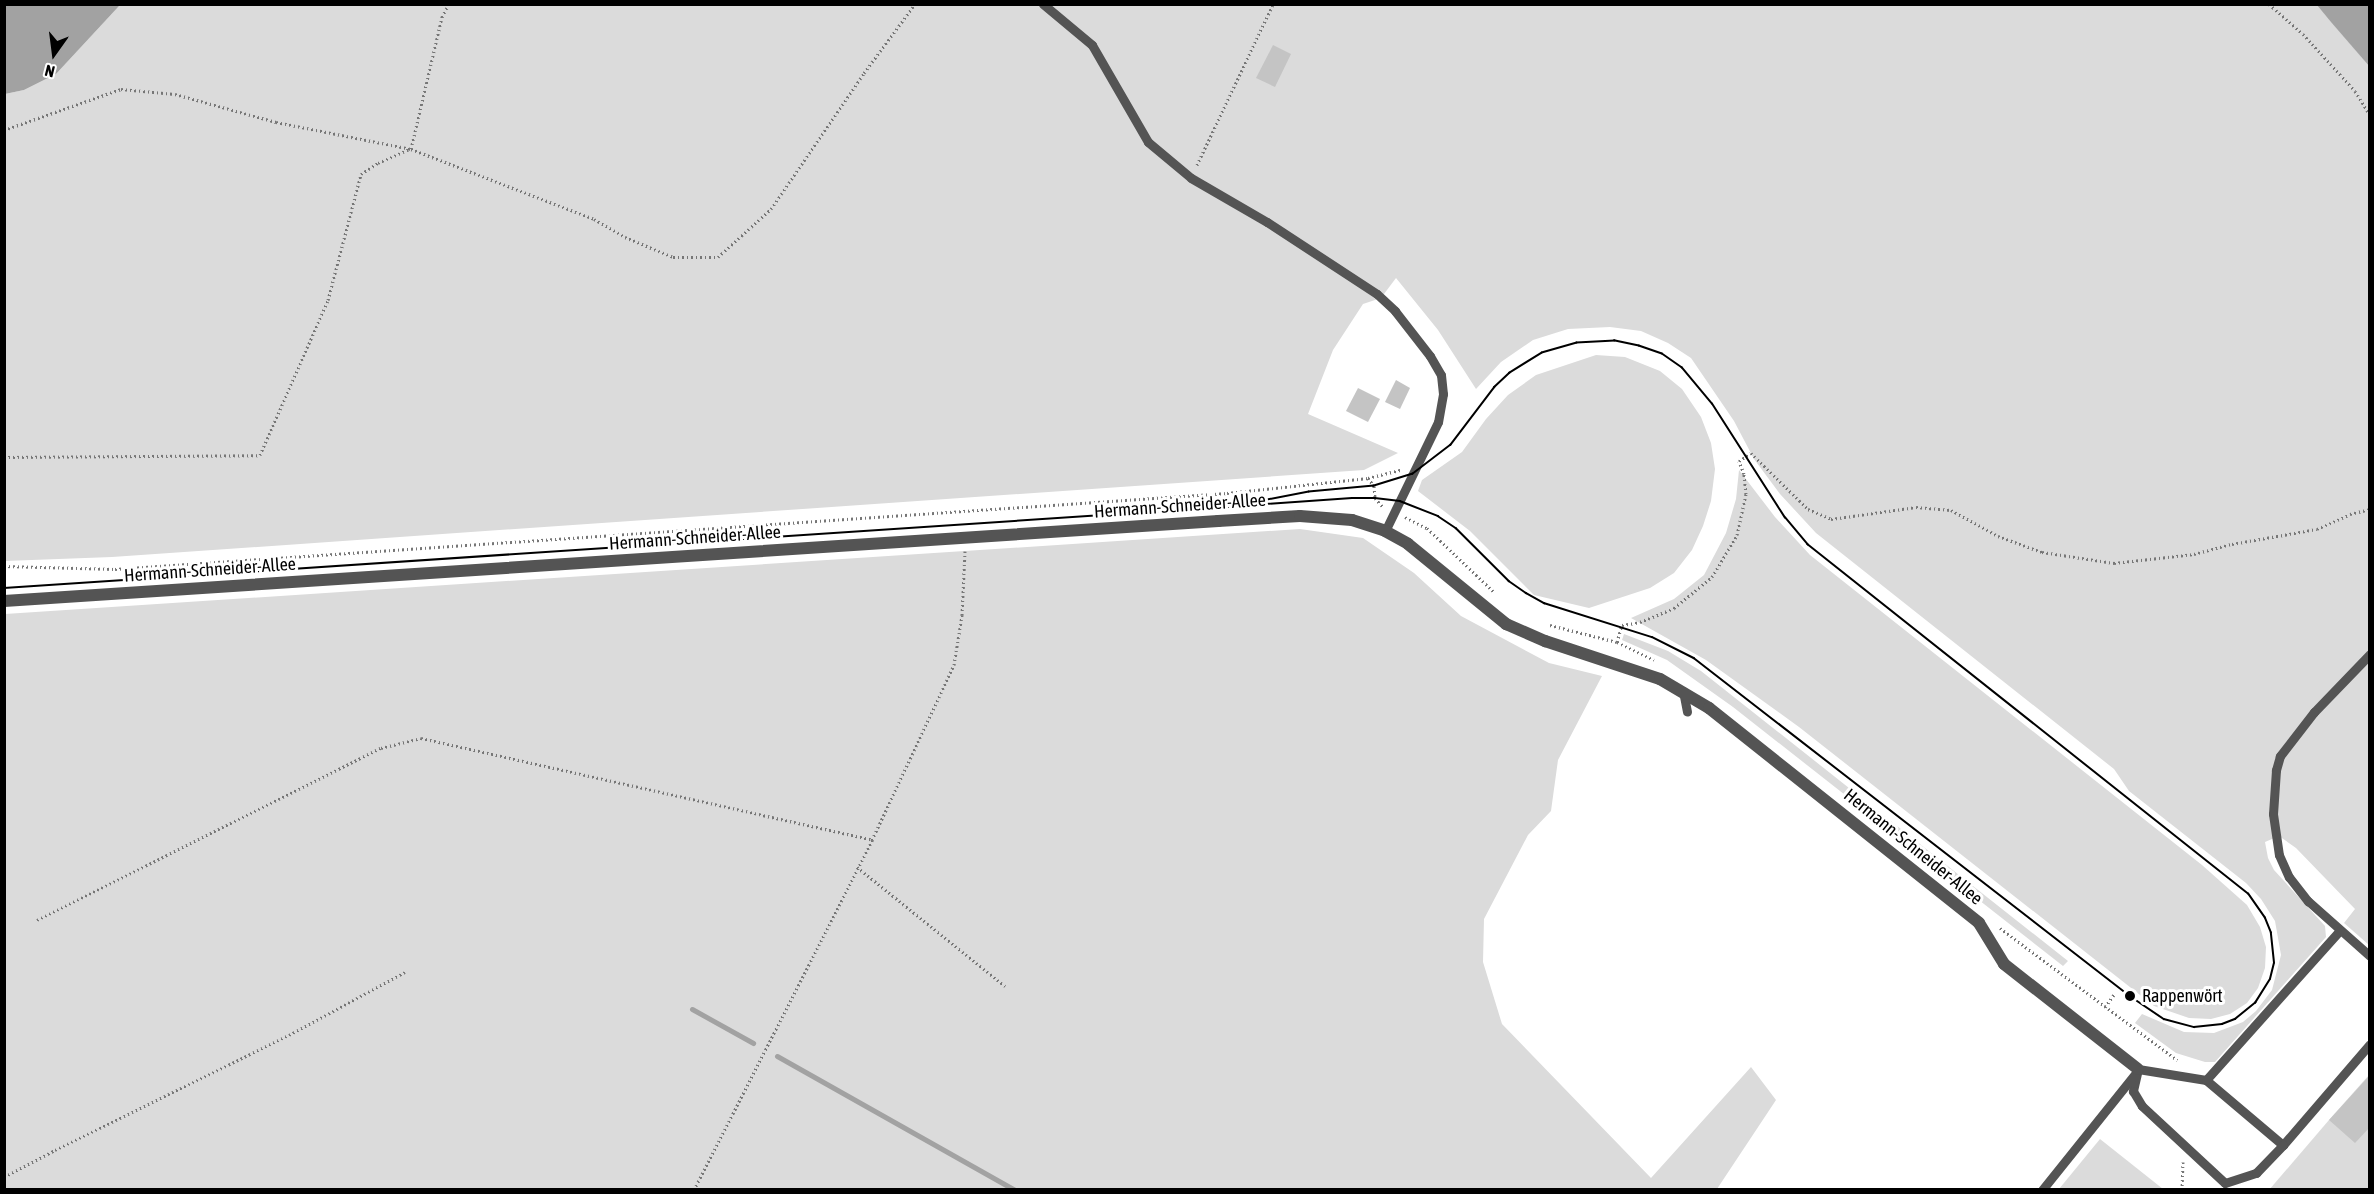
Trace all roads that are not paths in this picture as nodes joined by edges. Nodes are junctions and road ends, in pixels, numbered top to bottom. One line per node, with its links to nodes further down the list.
1 (1043, 4): 2 (lane)
2 (1385, 531): 3 (street, Hermann-Schneider-Allee); 5 (street, Hermann-Schneider-Allee)
3 (4, 601)
4 (2370, 654): 7 (lane)
5 (1683, 691): 6 (lane); 10 (street, Hermann-Schneider-Allee)
6 (1687, 712)
7 (2339, 931): 8 (lane); 11 (lane)
8 (2370, 956)
9 (2370, 1044): 12 (lane)
10 (2138, 1070): 11 (lane, Hermann-Schneider-Allee); 12 (lane); 13 (lane)
11 (2206, 1080): 12 (lane)
12 (2283, 1145)
13 (2042, 1190)

